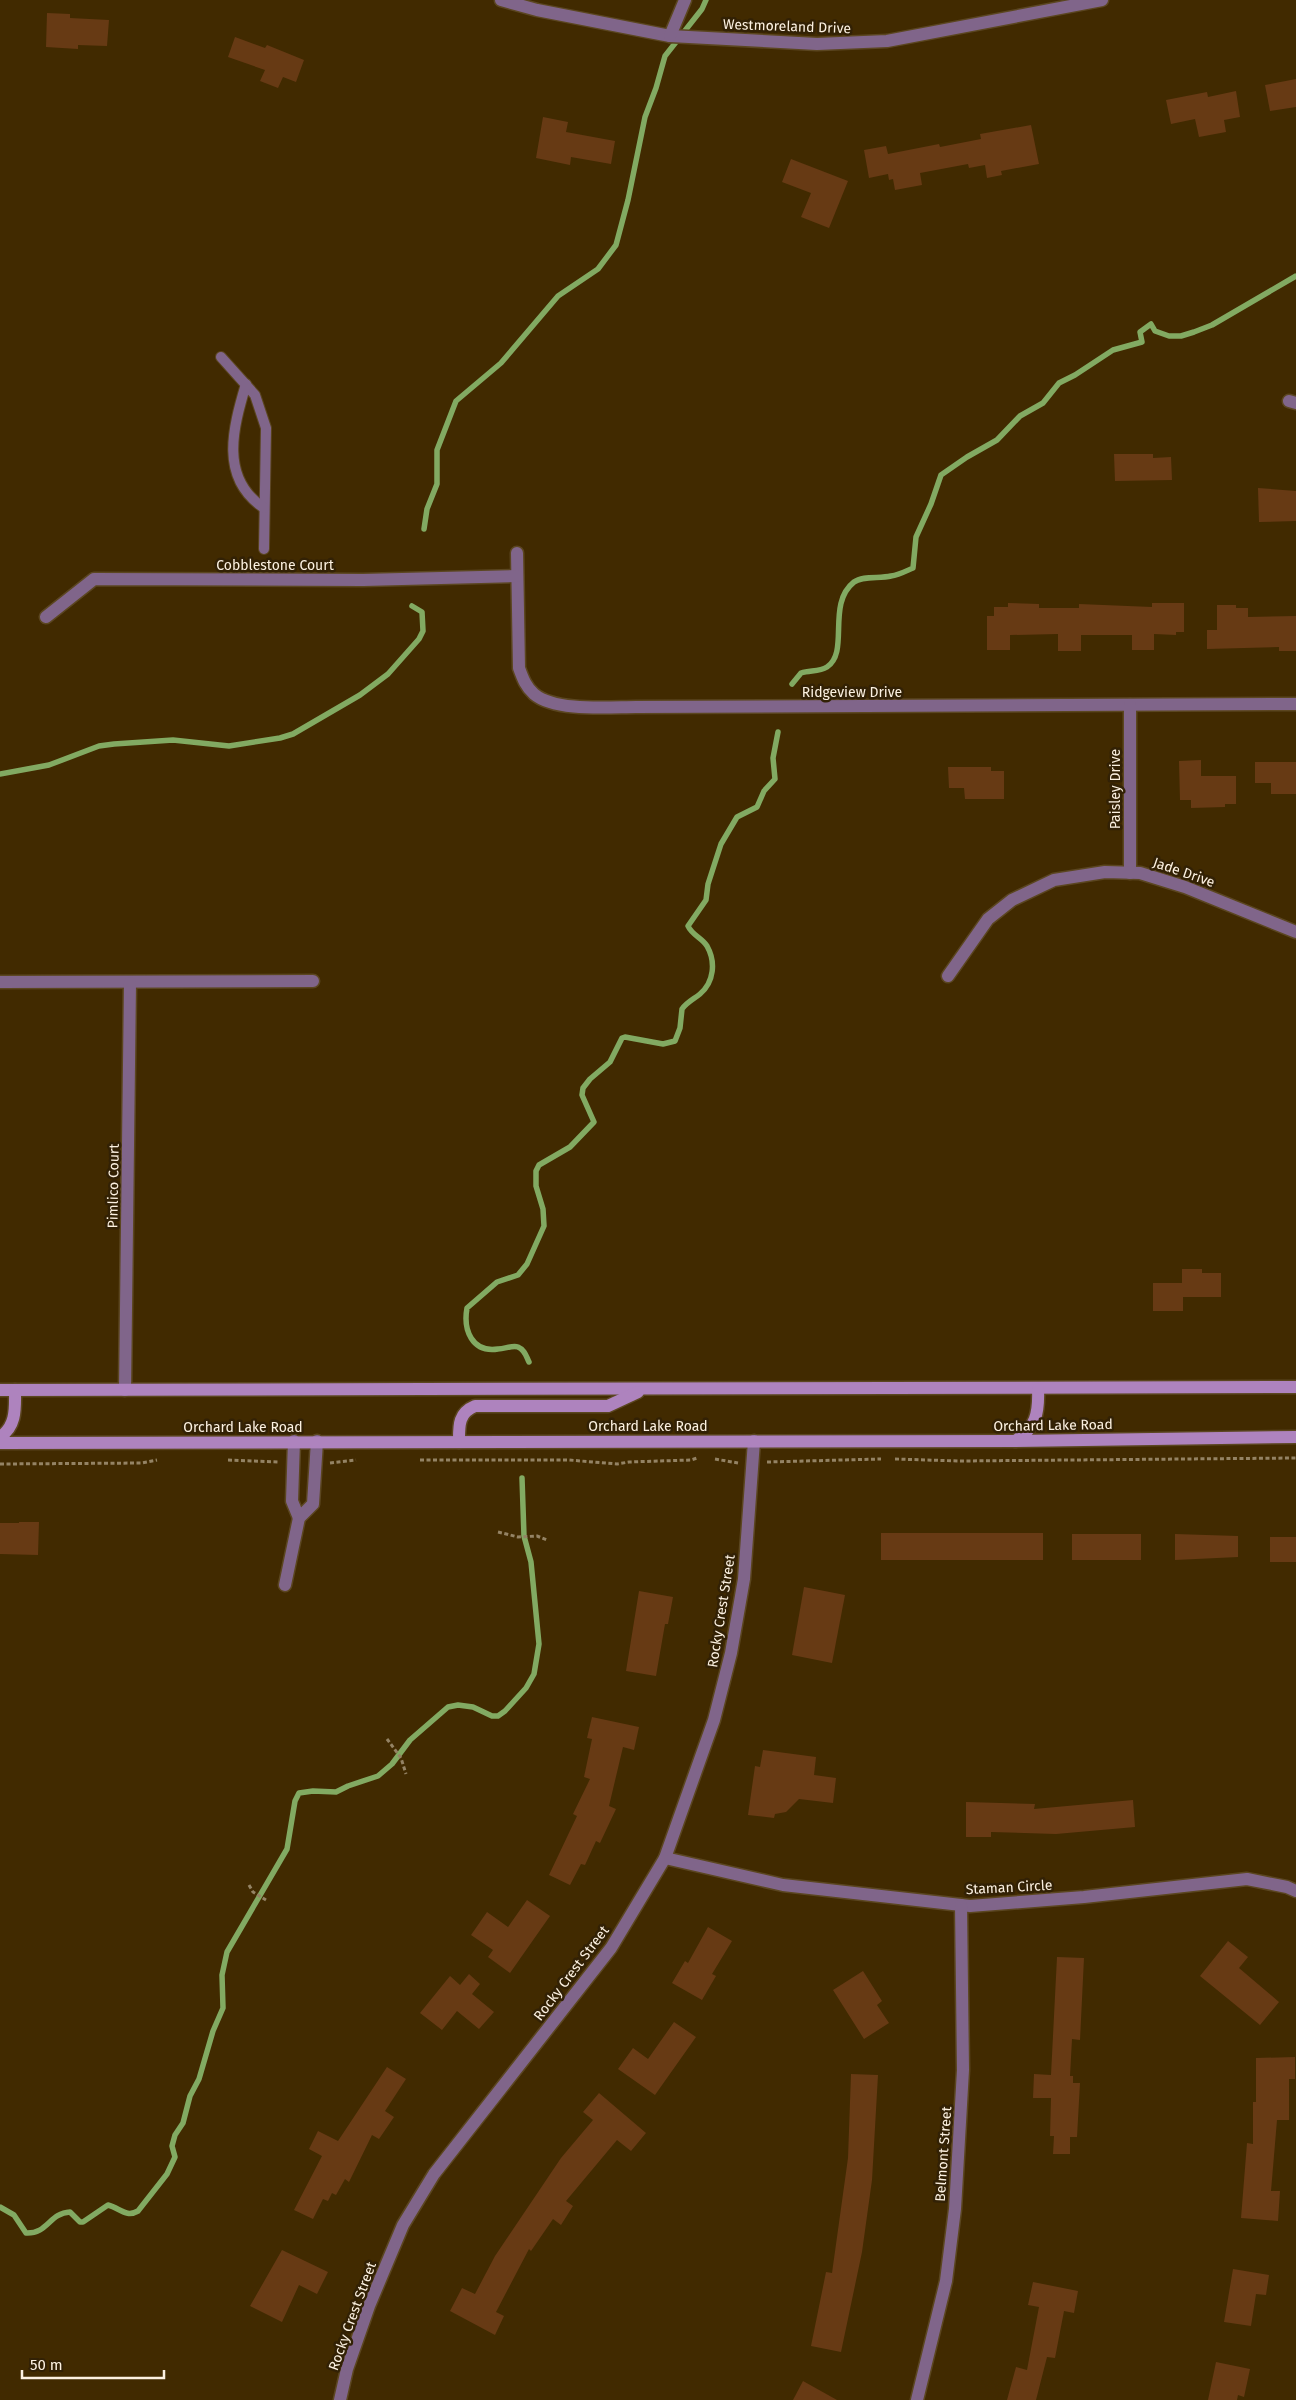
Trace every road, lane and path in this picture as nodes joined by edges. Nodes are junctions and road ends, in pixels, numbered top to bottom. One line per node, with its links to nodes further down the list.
1 (501, 0): 4 (street, Westmoreland Drive)
2 (685, 0): 4 (street)
3 (1102, 0): 4 (street, Westmoreland Drive)
4 (670, 36)
5 (221, 356): 6 (lane)
6 (246, 384): 7 (lane); 7 (lane)
7 (264, 508): 8 (lane)
8 (264, 550)
9 (517, 553): 10 (street, Ridgeview Drive)
10 (517, 576): 11 (street, Cobblestone Court); 13 (street, Ridgeview Drive)
11 (46, 617)
12 (1296, 704): 13 (street, Ridgeview Drive)
13 (1130, 705): 14 (street, Paisley Drive)
14 (1130, 873): 15 (street, Jade Drive); 16 (street, Jade Drive)
15 (1296, 932)
16 (948, 976)
17 (313, 981): 19 (street)
18 (0, 982): 19 (street)
19 (130, 983): 24 (street, Pimlico Court)
20 (1296, 1387): 21 (main road)
21 (1038, 1389): 25 (main road); 31 (main road)
22 (0, 1390): 23 (main road)
23 (15, 1390): 24 (main road); 26 (main road)
24 (125, 1390): 25 (main road)
25 (643, 1390): 32 (main road)
26 (0, 1437)
27 (1296, 1437): 31 (main road, Orchard Lake Road)
28 (294, 1441): 29 (main road, Orchard Lake Road); 33 (main road, Orchard Lake Road); 41 (street)
29 (317, 1441): 32 (main road, Orchard Lake Road); 42 (street)
30 (754, 1441): 31 (main road, Orchard Lake Road); 32 (main road, Orchard Lake Road); 43 (street, Rocky Crest Street)
31 (1014, 1441)
32 (459, 1442)
33 (0, 1443)
34 (704, 1455): 39 (path)
35 (165, 1458): 44 (path)
36 (714, 1458): 43 (path)
37 (1296, 1458): 43 (path)
38 (363, 1459): 42 (path)
39 (410, 1459)
40 (222, 1460): 41 (path)
41 (294, 1463): 45 (street)
42 (315, 1463): 45 (street)
43 (753, 1463): 51 (street, Rocky Crest Street)
44 (0, 1464)
45 (299, 1518): 48 (street)
46 (498, 1532): 47 (path)
47 (547, 1540)
48 (285, 1585)
49 (387, 1739): 50 (path)
50 (406, 1774)
51 (665, 1858): 55 (street, Staman Circle); 56 (street, Rocky Crest Street)
52 (249, 1885): 54 (path)
53 (1296, 1891): 55 (street, Staman Circle)
54 (266, 1900)
55 (961, 1905): 57 (street, Belmont Street)
56 (340, 2400)
57 (917, 2400)

